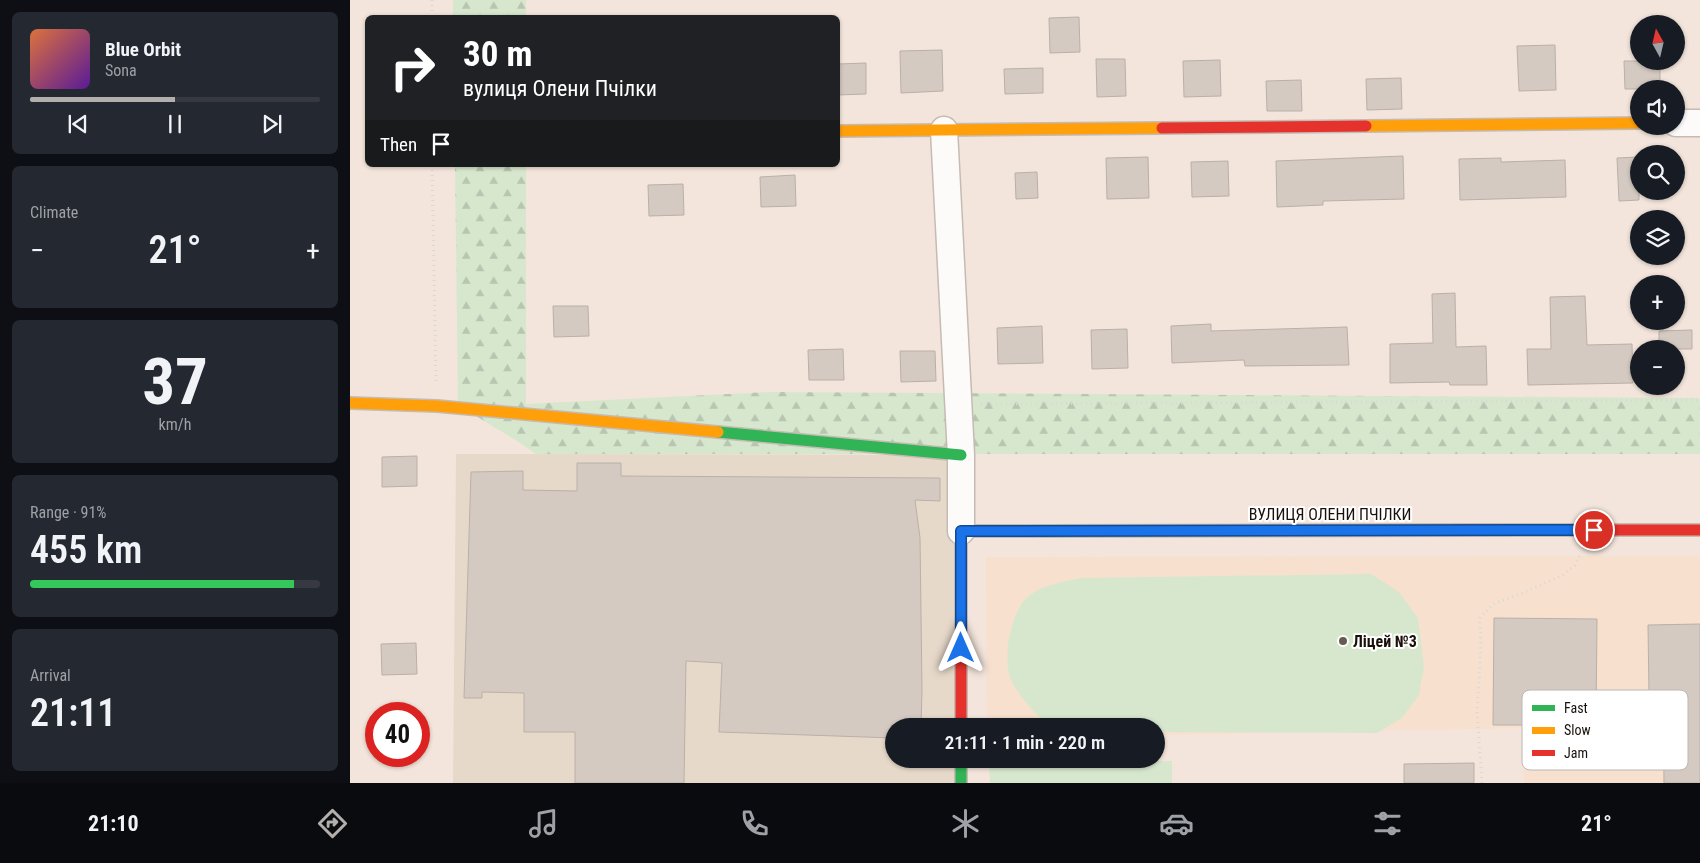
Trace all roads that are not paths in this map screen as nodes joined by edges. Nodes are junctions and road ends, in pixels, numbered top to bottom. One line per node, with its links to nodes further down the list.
1 (1630, 123): 4 (street)
2 (1685, 123): 3 (street)
3 (1700, 123)
4 (944, 130): 5 (street); 7 (street)
5 (840, 131)
6 (350, 403): 7 (street)
7 (961, 455): 9 (street)
8 (1700, 530): 9 (street, ВУЛИЦЯ ОЛЕНИ ПЧІЛКИ)
9 (961, 531): 10 (street)
10 (961, 718)
11 (961, 768): 12 (street)
12 (961, 783)

